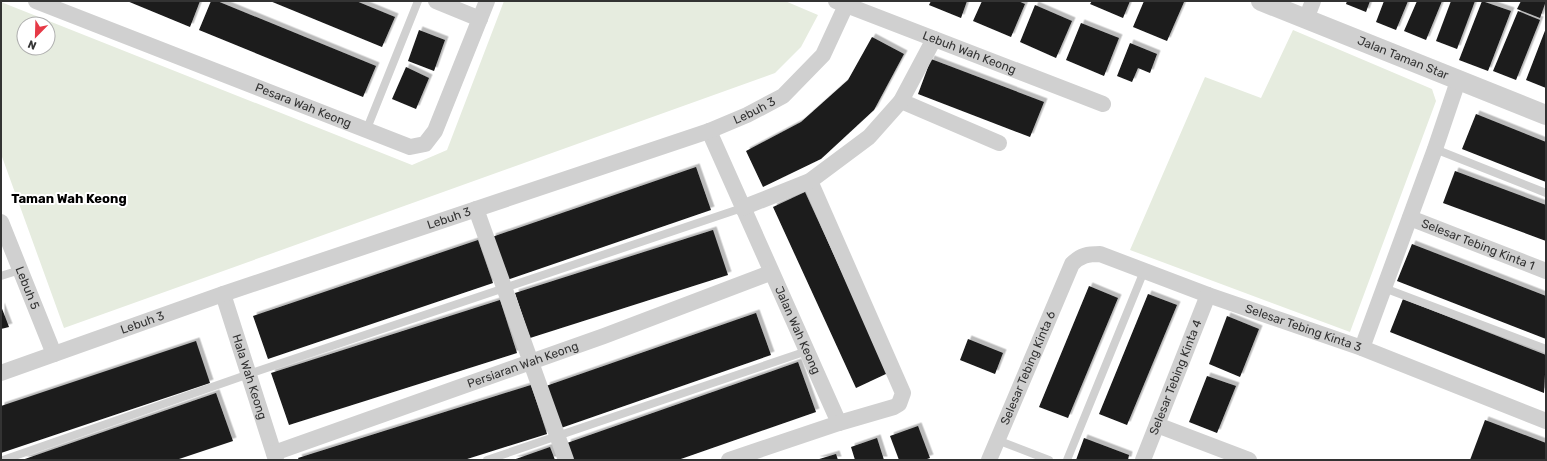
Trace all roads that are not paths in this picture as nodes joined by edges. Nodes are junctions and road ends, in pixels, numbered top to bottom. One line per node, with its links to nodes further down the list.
1 (36, 1): 16 (street, Pesara Wah Keong)
2 (418, 1): 16 (lane)
3 (436, 1): 8 (street)
4 (487, 1): 8 (street, Pesara Wah Keong)
5 (1261, 1): 9 (street, Jalan Taman Star)
6 (1313, 1): 9 (street)
7 (843, 2): 10 (street, Lebuh Wah Keong); 15 (street, Lebuh 3)
8 (480, 19): 16 (street, Pesara Wah Keong)
9 (1306, 19): 11 (street, Jalan Taman Star)
10 (934, 39): 12 (street); 13 (street, Lebuh Wah Keong)
11 (1458, 80): 14 (street, Jalan Taman Star); 18 (street)
12 (901, 101): 17 (street); 19 (street)
13 (1102, 104)
14 (1546, 115)
15 (709, 131): 21 (street, Jalan Wah Keong); 22 (street, Lebuh 3)
16 (366, 132)
17 (999, 143)
18 (1435, 149): 20 (lane); 23 (street)
19 (810, 181): 21 (street); 43 (street)
20 (1546, 193)
21 (742, 208): 28 (street, Jalan Wah Keong); 31 (lane)
22 (476, 209): 31 (street); 33 (street, Lebuh 3)
23 (1410, 218): 27 (street, Selesar Tebing Kinta 1); 32 (street)
24 (1, 222): 25 (street, Lebuh 5)
25 (20, 270): 30 (lane); 38 (street, Lebuh 5)
26 (1144, 271): 29 (street, Selesar Tebing Kinta 3); 34 (street, Selesar Tebing Kinta 3); 54 (lane)
27 (1546, 271)
28 (770, 273): 37 (street, Jalan Wah Keong); 39 (street, Persiaran Wah Keong)
29 (1067, 275): 46 (street, Selesar Tebing Kinta 6)
30 (1, 276)
31 (504, 288): 39 (street); 41 (lane)
32 (1384, 288): 35 (street); 36 (lane)
33 (223, 294): 38 (street, Lebuh 3); 41 (street, Hala Wah Keong)
34 (1208, 295): 35 (street, Selesar Tebing Kinta 3); 44 (street, Selesar Tebing Kinta 4)
35 (1362, 348): 42 (street, Selesar Tebing Kinta 3)
36 (1546, 350)
37 (807, 351): 43 (street, Jalan Wah Keong); 45 (lane)
38 (54, 354): 40 (street, Lebuh 3)
39 (530, 362): 45 (street); 47 (street, Persiaran Wah Keong)
40 (1, 373)
41 (249, 374): 47 (street, Hala Wah Keong); 48 (lane)
42 (1546, 421)
43 (839, 423): 51 (street)
44 (1157, 425): 55 (street, Selesar Tebing Kinta 4); 56 (street)
45 (558, 437): 49 (lane); 50 (street)
46 (997, 440): 52 (street, Selesar Tebing Kinta 6); 53 (lane)
47 (275, 456)
48 (3, 460)
49 (487, 460)
50 (566, 460)
51 (729, 460)
52 (989, 460)
53 (1049, 460)
54 (1067, 460)
55 (1143, 460)
56 (1249, 460)

